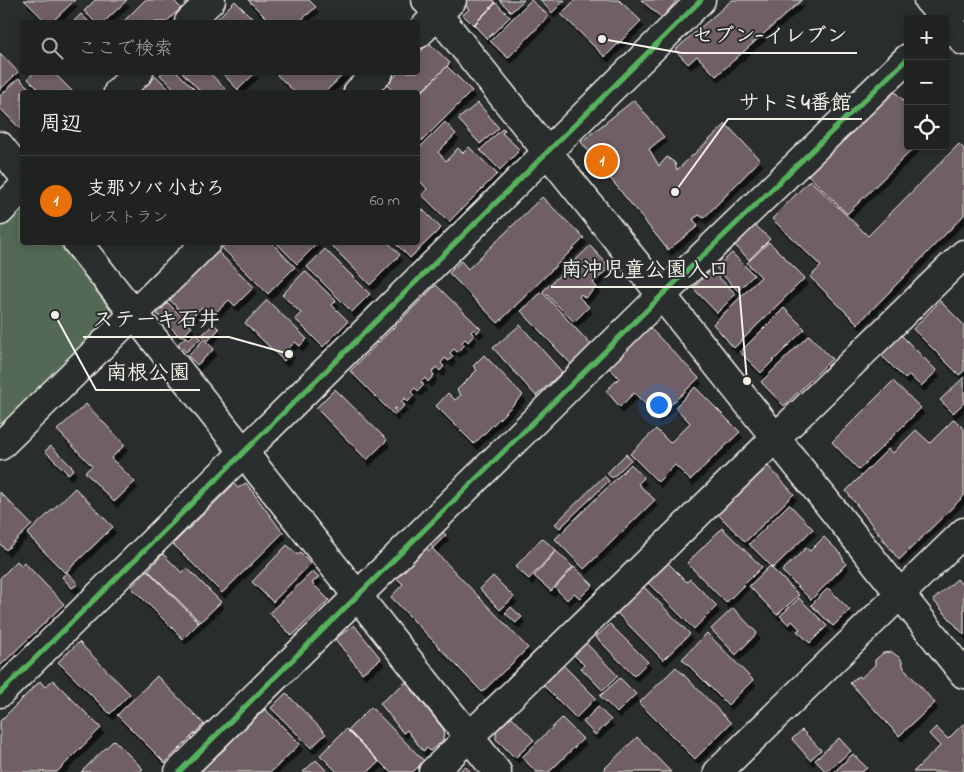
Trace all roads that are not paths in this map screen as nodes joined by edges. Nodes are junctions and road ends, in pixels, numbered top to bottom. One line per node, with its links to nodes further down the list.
1 (211, 0): 7 (street)
2 (701, 0): 16 (street)
3 (928, 0): 5 (street)
4 (438, 5): 8 (street); 16 (street)
5 (948, 15)
6 (949, 16): 9 (street)
7 (191, 20)
8 (420, 31)
9 (964, 41)
10 (906, 60): 23 (street)
11 (135, 75): 13 (street)
12 (375, 75): 14 (street)
13 (120, 90)
14 (360, 90)
15 (0, 146): 17 (street)
16 (546, 152): 23 (street); 27 (street)
17 (20, 171)
18 (20, 190): 19 (street)
19 (0, 211)
20 (79, 245): 24 (street)
21 (204, 245): 24 (street)
22 (964, 254): 25 (street)
23 (661, 296): 25 (street); 30 (street)
24 (134, 314): 26 (street); 27 (street)
25 (775, 439): 29 (street); 33 (street)
26 (0, 446)
27 (243, 453): 30 (street); 32 (street)
28 (964, 532): 29 (street)
29 (900, 594): 31 (street); 37 (street)
30 (358, 596): 33 (street); 34 (street)
31 (964, 674)
32 (0, 693)
33 (469, 736): 35 (street); 36 (street)
34 (179, 772)
35 (433, 772)
36 (497, 772)
37 (718, 772)

